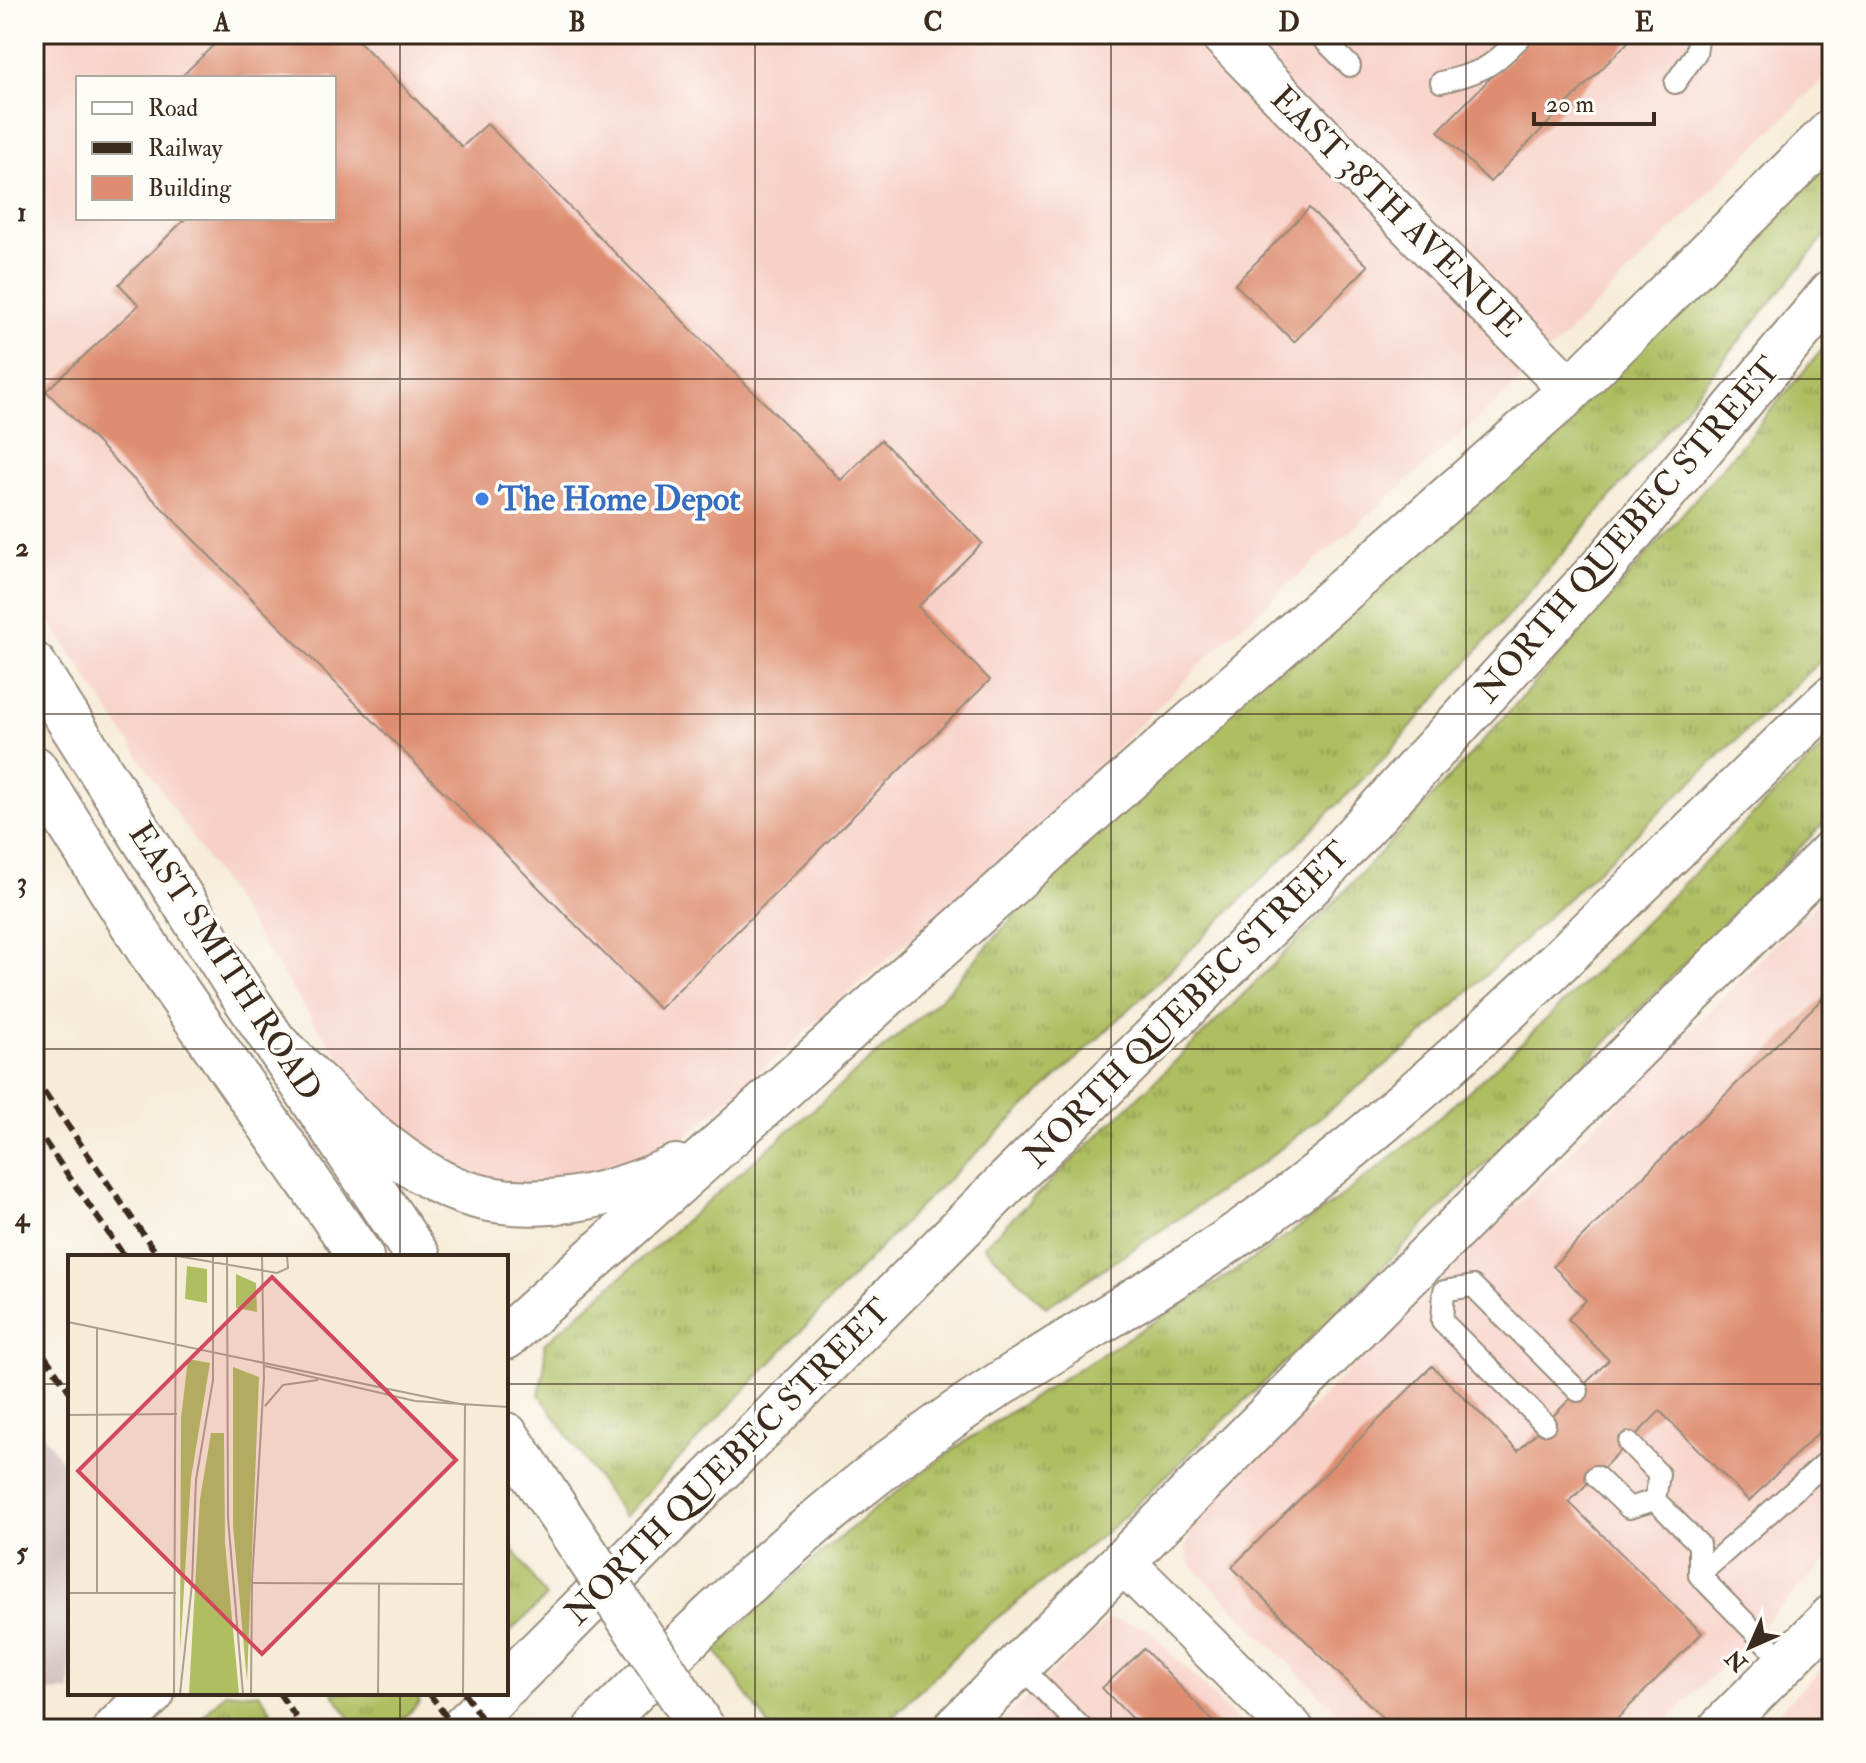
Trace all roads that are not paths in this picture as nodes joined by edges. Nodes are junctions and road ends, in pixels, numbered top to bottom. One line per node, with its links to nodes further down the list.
1 (1221, 34): 10 (street, EAST 38TH AVENUE)
2 (1318, 34): 5 (lane)
3 (1524, 34): 6 (lane)
4 (1699, 34): 7 (lane)
5 (1350, 66)
6 (1441, 82)
7 (1675, 83)
8 (1832, 131): 10 (main road)
9 (1832, 292): 33 (main road, NORTH QUEBEC STREET)
10 (1571, 390): 16 (main road)
11 (34, 665): 15 (main road, EAST SMITH ROAD)
12 (1832, 698): 38 (main road)
13 (34, 768): 17 (main road, EAST SMITH ROAD)
14 (1832, 852): 19 (main road)
15 (276, 1044): 16 (main road); 18 (main road, EAST SMITH ROAD)
16 (714, 1149): 20 (main road)
17 (360, 1255)
18 (417, 1255)
19 (1431, 1278): 21 (lane); 22 (lane); 28 (main road)
20 (508, 1335)
21 (1578, 1391)
22 (1545, 1424)
23 (508, 1438): 39 (main road, bridge)
24 (1629, 1443): 27 (lane)
25 (1832, 1457): 29 (lane)
26 (1596, 1476): 27 (lane)
27 (1655, 1500): 29 (lane)
28 (1122, 1561): 32 (main road); 42 (street)
29 (1699, 1575): 31 (lane)
30 (1832, 1616): 31 (street)
31 (1785, 1663): 43 (street)
32 (1019, 1665): 40 (main road); 41 (lane)
33 (508, 1683)
34 (150, 1695): 36 (main road)
35 (496, 1695): 37 (main road)
36 (116, 1729)
37 (462, 1729)
38 (596, 1729)
39 (703, 1729)
40 (955, 1729)
41 (1083, 1729)
42 (1292, 1729)
43 (1719, 1729)

